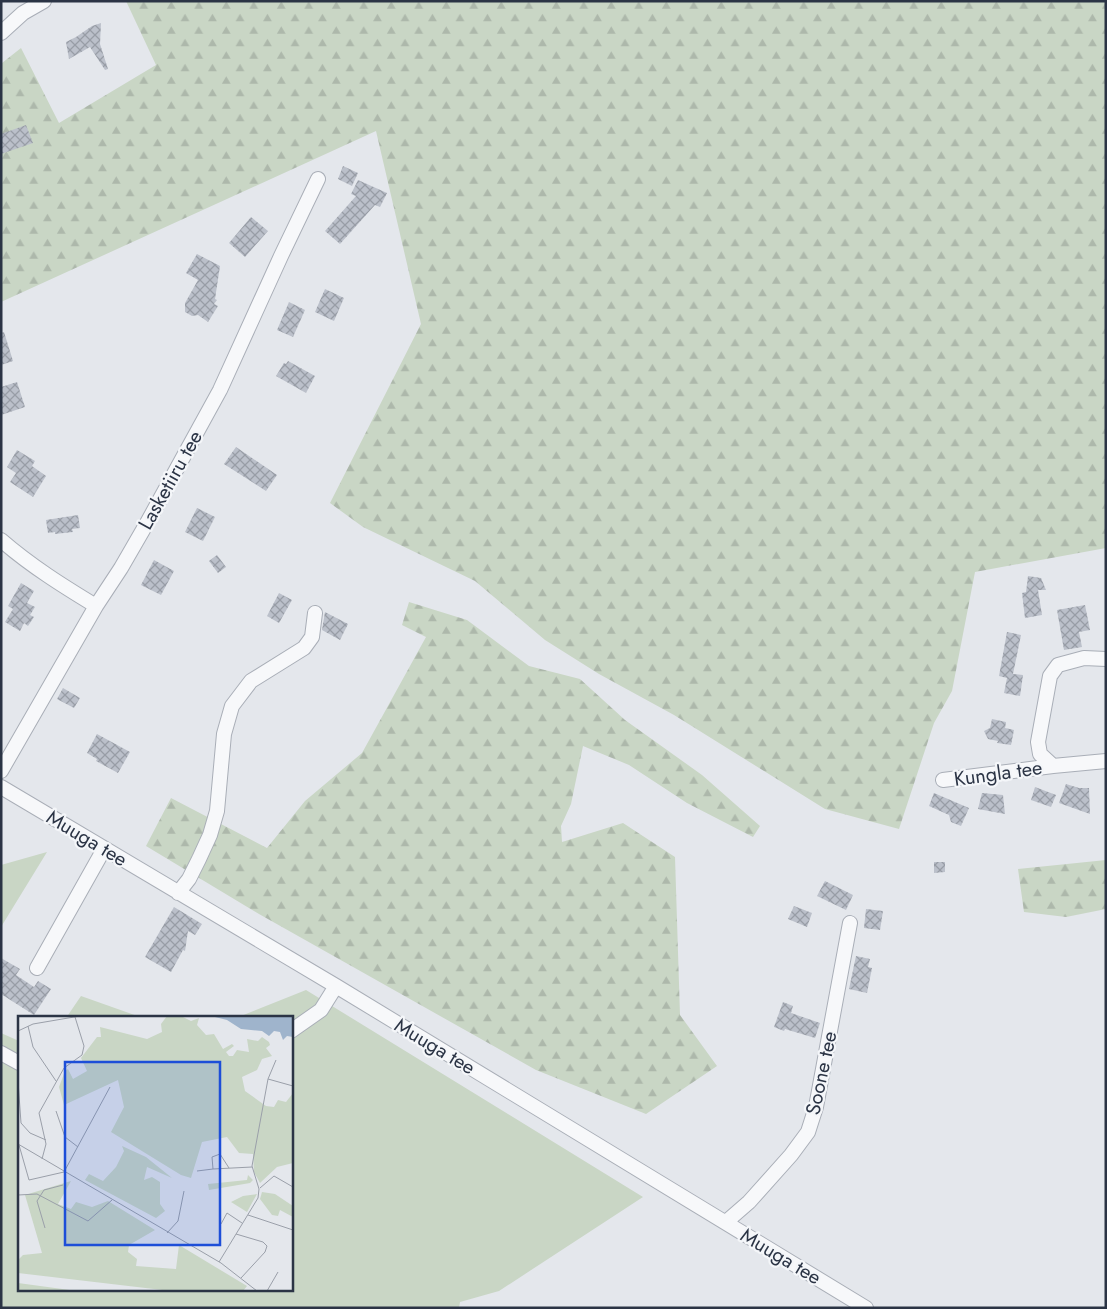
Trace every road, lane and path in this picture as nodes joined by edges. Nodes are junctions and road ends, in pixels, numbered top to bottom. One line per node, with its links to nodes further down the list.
1 (44, 1): 2 (street)
2 (1, 33)
3 (318, 179): 5 (street, Lasketiiru tee)
4 (1, 540): 5 (street)
5 (96, 606): 10 (street, Lasketiiru tee)
6 (315, 613): 14 (street)
7 (1106, 658): 9 (street, Kungla tee)
8 (1106, 761): 9 (street, Kungla tee)
9 (1053, 766): 11 (street, Kungla tee)
10 (1, 771)
11 (944, 780)
12 (1, 787): 13 (street, Muuga tee)
13 (104, 849): 14 (street, Muuga tee); 16 (street)
14 (178, 893): 17 (street, Muuga tee)
15 (850, 923): 21 (street, Soone tee)
16 (36, 968)
17 (336, 986): 18 (street); 21 (street, Muuga tee)
18 (292, 1030)
19 (1, 1053): 20 (street)
20 (18, 1062)
21 (726, 1222): 22 (street, Muuga tee)
22 (866, 1308)

